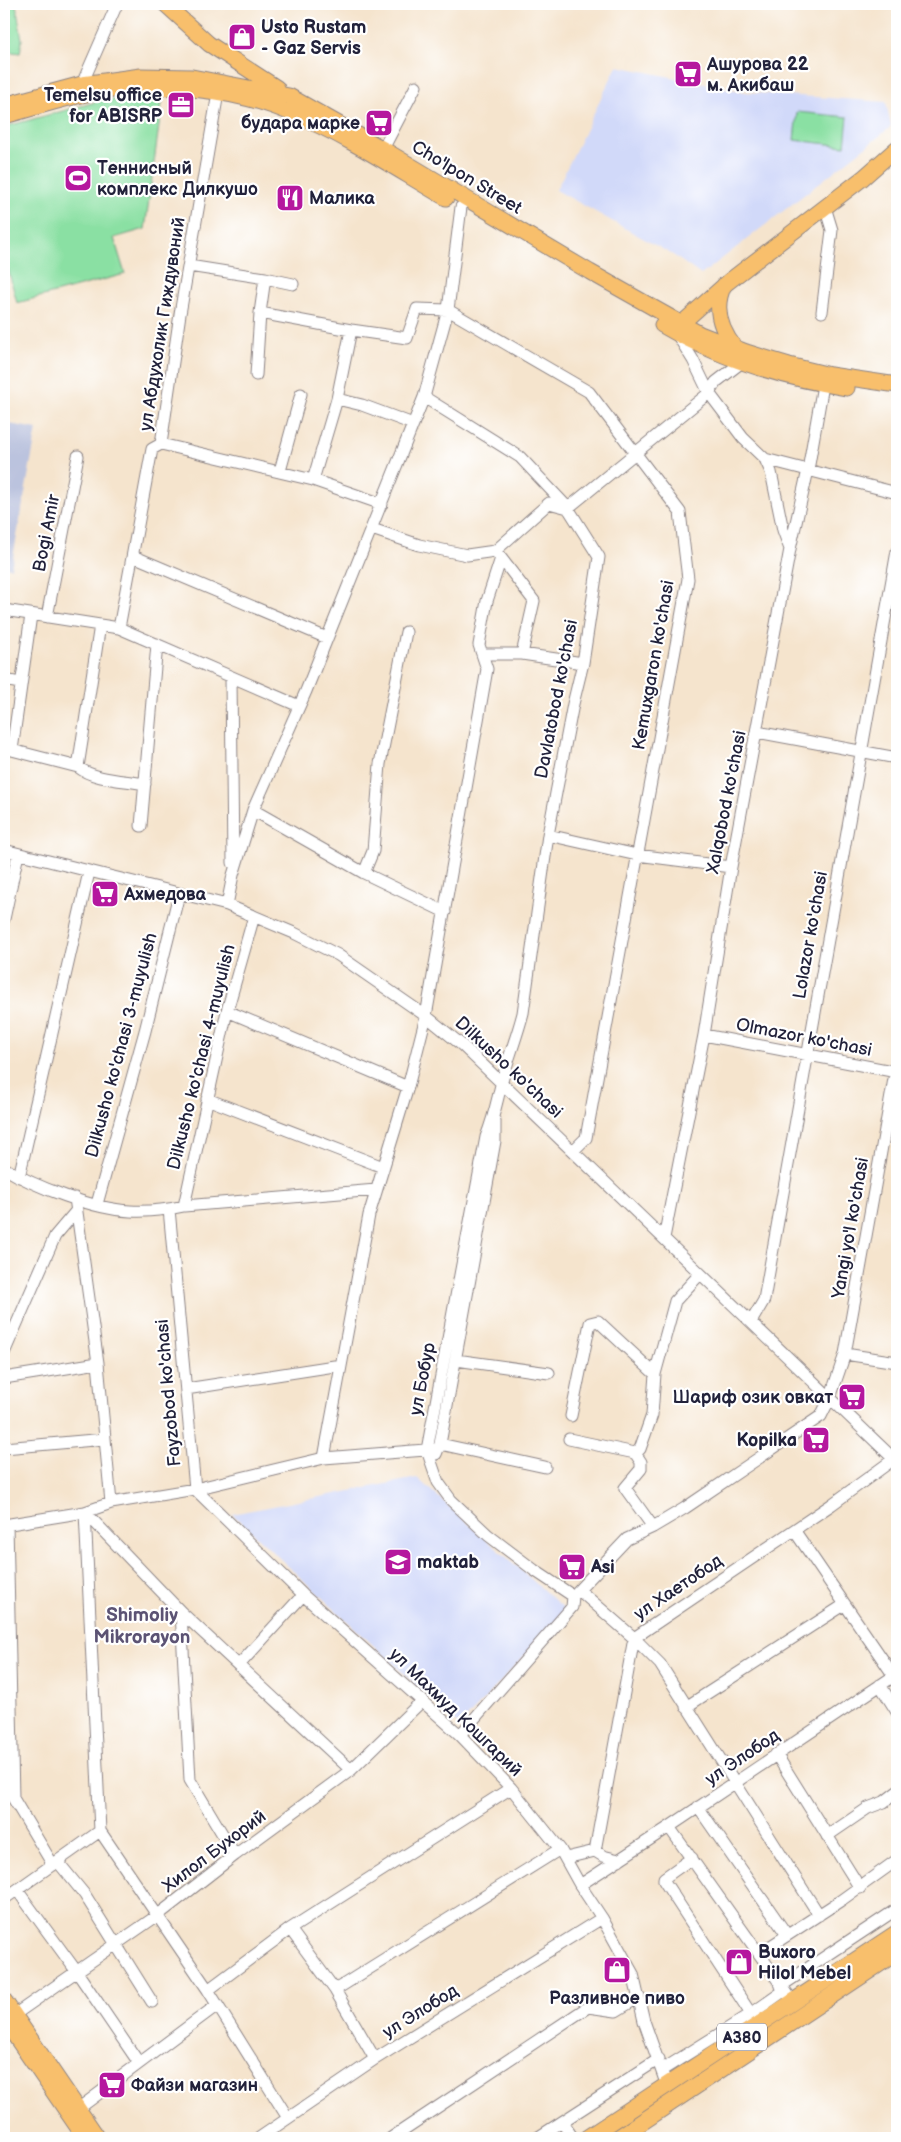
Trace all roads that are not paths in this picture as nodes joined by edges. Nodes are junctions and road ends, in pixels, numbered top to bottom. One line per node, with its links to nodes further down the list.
1 (117, 4): 3 (street)
2 (165, 4): 6 (main road)
3 (82, 84): 6 (main road, Cho'lpon Street); 7 (main road, Cho'lpon Street)
4 (416, 86): 10 (street)
5 (218, 93): 8 (main road, Cho'lpon Street); 11 (main road, Cho'lpon Street); 13 (street, ул Абдухолик Гиждувоний)
6 (289, 96): 10 (main road, Cho'lpon Street)
7 (4, 105)
8 (4, 116)
9 (897, 148): 12 (main road)
10 (383, 149): 20 (main road, Cho'lpon Street)
11 (460, 207): 17 (street); 20 (main road, Cho'lpon Street)
12 (825, 207): 16 (main road); 18 (street)
13 (189, 266): 14 (street); 33 (street, ул Абдухолик Гиждувоний)
14 (265, 278): 15 (street); 19 (street)
15 (293, 284)
16 (724, 285): 20 (main road); 22 (main road)
17 (448, 310): 21 (street, Kemuxgaron ko'chasi); 30 (street); 34 (street, Kemuxgaron ko'chasi)
18 (822, 312)
19 (260, 313): 21 (street, Kemuxgaron ko'chasi); 24 (street)
20 (679, 329): 22 (main road, Cho'lpon Street); 23 (main road, Cho'lpon Street); 27 (street, Xalqobod ko'chasi)
21 (351, 330): 31 (street)
22 (735, 348): 26 (main road, Cho'lpon Street)
23 (742, 362): 25 (main road, Cho'lpon Street); 27 (street)
24 (256, 375)
25 (823, 385): 29 (main road, Cho'lpon Street); 37 (street)
26 (897, 386)
27 (709, 393): 34 (street); 36 (street, Xalqobod ko'chasi)
28 (301, 394): 38 (street)
29 (897, 396)
30 (424, 397): 32 (street); 42 (street, Davlatobod ko'chasi)
31 (337, 399): 32 (street); 39 (street)
32 (413, 424): 41 (street)
33 (161, 444): 38 (street); 47 (street, ул Абдухолик Гиждувоний)
34 (635, 452): 42 (street); 74 (street, Kemuxgaron ko'chasi)
35 (78, 456): 50 (street)
36 (765, 459): 37 (street); 44 (street, Xalqobod ko'chasi)
37 (808, 470): 40 (street); 44 (street)
38 (280, 471): 39 (street)
39 (313, 480): 41 (street)
40 (897, 493)
41 (382, 504): 43 (street)
42 (568, 508): 46 (street); 58 (street, Davlatobod ko'chasi)
43 (372, 529): 46 (street); 54 (street)
44 (790, 549): 63 (street, Xalqobod ko'chasi)
45 (897, 551): 65 (street, Lolazor ko'chasi)
46 (498, 554): 56 (street); 57 (street)
47 (133, 556): 52 (street, ул Абдухолик Гиждувоний); 54 (street)
48 (4, 610): 49 (street)
49 (31, 615): 50 (street); 61 (street)
50 (47, 618): 51 (street)
51 (100, 625): 52 (street); 67 (street)
52 (119, 628): 55 (street)
53 (406, 632): 77 (street)
54 (327, 638): 62 (street)
55 (157, 644): 59 (street); 68 (street)
56 (483, 654): 57 (street); 81 (street)
57 (522, 654): 58 (street)
58 (583, 663): 71 (street, Davlatobod ko'chasi)
59 (232, 678): 62 (street); 78 (street)
60 (4, 680): 61 (street)
61 (20, 683): 64 (street)
62 (299, 706): 69 (street)
63 (757, 732): 65 (street); 75 (street, Xalqobod ko'chasi)
64 (8, 749): 67 (street)
65 (860, 752): 66 (street); 87 (street, Lolazor ko'chasi)
66 (897, 758)
67 (78, 767): 68 (street)
68 (145, 784): 70 (street)
69 (253, 810): 77 (street); 78 (street)
70 (141, 826)
71 (548, 836): 74 (street); 89 (street, Davlatobod ko'chasi)
72 (4, 850): 73 (street, Dilkusho ko'chasi)
73 (18, 854): 76 (street, Dilkusho ko'chasi); 83 (street)
74 (637, 855): 75 (street); 93 (street, Kemuxgaron ko'chasi)
75 (731, 867): 86 (street, Xalqobod ko'chasi)
76 (89, 872): 79 (street, Dilkusho ko'chasi); 96 (street)
77 (364, 873): 81 (street)
78 (233, 875): 80 (street)
79 (179, 894): 80 (street, Dilkusho ko'chasi); 99 (street, Dilkusho ko'chasi 3-muyulish)
80 (227, 905): 82 (street, Dilkusho ko'chasi)
81 (445, 912): 85 (street)
82 (254, 916): 84 (street, Dilkusho ko'chasi 4-muyulish); 85 (street, Dilkusho ko'chasi)
83 (4, 919)
84 (227, 1011): 90 (street); 91 (street, Dilkusho ko'chasi 4-muyulish)
85 (426, 1016): 89 (street, Dilkusho ko'chasi); 90 (street)
86 (704, 1035): 87 (street, Olmazor ko'chasi); 103 (street, Xalqobod ko'chasi)
87 (807, 1055): 88 (street, Olmazor ko'chasi); 105 (street, Lolazor ko'chasi)
88 (897, 1069): 107 (street, Yangi yo'l ko'chasi)
89 (501, 1084): 92 (street, ул Бобур); 93 (street, Dilkusho ko'chasi)
90 (408, 1087): 94 (street)
91 (208, 1099): 94 (street); 100 (street, Dilkusho ko'chasi 4-muyulish)
92 (496, 1114): 108 (street); 120 (street, ул Бобур)
93 (574, 1150): 103 (street, Dilkusho ko'chasi)
94 (383, 1167): 97 (street)
95 (4, 1168): 96 (street)
96 (19, 1177): 98 (street)
97 (376, 1190): 100 (street); 111 (street)
98 (75, 1198): 99 (street); 102 (street)
99 (96, 1204): 101 (street)
100 (184, 1206): 101 (street)
101 (169, 1209): 115 (street, Fayzobod ko'chasi)
102 (77, 1210): 106 (street); 110 (street)
103 (664, 1238): 104 (street, Dilkusho ko'chasi)
104 (700, 1274): 105 (street, Dilkusho ko'chasi); 113 (street)
105 (750, 1322): 116 (street, Dilkusho ko'chasi)
106 (4, 1352)
107 (845, 1354): 109 (street); 116 (street, Yangi yo'l ko'chasi)
108 (456, 1360): 112 (street); 120 (street)
109 (897, 1362)
110 (98, 1363): 114 (street); 118 (street)
111 (341, 1365): 115 (street); 123 (street)
112 (549, 1373)
113 (655, 1374): 117 (street); 122 (street)
114 (4, 1378)
115 (186, 1389): 126 (street, Fayzobod ko'chasi)
116 (830, 1398): 124 (street, Dilkusho ko'chasi); 130 (street, Yangi yo'l ko'chasi)
117 (571, 1416)
118 (105, 1439): 121 (street); 127 (street)
119 (569, 1439): 122 (street)
120 (435, 1447): 123 (street); 125 (street); 132 (street)
121 (4, 1448)
122 (635, 1454): 130 (street)
123 (324, 1458): 126 (street)
124 (896, 1460): 131 (street, ул Хаетобод)
125 (545, 1467)
126 (195, 1489): 127 (street, Fayzobod ko'chasi); 133 (street, ул Махмуд Кошгарий)
127 (110, 1504): 128 (street, Fayzobod ko'chasi)
128 (85, 1512): 129 (street, Fayzobod ko'chasi); 135 (street); 153 (street)
129 (5, 1525): 150 (street)
130 (653, 1527): 132 (street, Yangi yo'l ko'chasi)
131 (794, 1530): 134 (street); 136 (street, ул Хаетобод)
132 (576, 1593): 136 (street); 143 (street, Yangi yo'l ko'chasi)
133 (303, 1595): 137 (street); 140 (street, ул Махмуд Кошгарий)
134 (844, 1605): 138 (street); 141 (street)
135 (181, 1612): 137 (street); 157 (street)
136 (634, 1638): 141 (street); 155 (street, ул Хаетобод)
137 (239, 1665): 145 (street)
138 (895, 1675): 139 (street, ул Элобод)
139 (880, 1685): 142 (street); 144 (street, ул Элобод)
140 (423, 1700): 143 (street, ул Махмуд Кошгарий); 145 (street, Хилол Бухорий)
141 (686, 1707): 146 (street)
142 (897, 1712)
143 (460, 1735): 148 (street, ул Махмуд Кошгарий)
144 (776, 1754): 146 (street, ул Элобод); 154 (street)
145 (351, 1770): 157 (street, Хилол Бухорий)
146 (736, 1782): 151 (street, ул Элобод); 167 (street)
147 (4, 1784): 150 (street)
148 (511, 1788): 156 (street, ул Махмуд Кошгарий); 170 (street)
149 (897, 1792): 154 (street)
150 (13, 1798): 161 (street)
151 (698, 1807): 152 (street, ул Элобод); 172 (street)
152 (669, 1827): 158 (street); 159 (street, ул Элобод)
153 (100, 1831): 161 (street); 168 (street)
154 (828, 1836): 163 (street)
155 (596, 1850): 156 (street); 159 (street)
156 (563, 1854): 162 (street, ул Махмуд Кошгарий); 178 (street)
157 (235, 1855): 168 (street, Хилол Бухорий)
158 (692, 1858): 175 (street); 184 (street)
159 (619, 1860): 162 (street, ул Элобод)
160 (897, 1860): 163 (street)
161 (56, 1864): 164 (street); 173 (street)
162 (580, 1884): 169 (street, ул Махмуд Кошгарий)
163 (860, 1888): 167 (street)
164 (17, 1890): 165 (street); 176 (street)
165 (4, 1899)
166 (897, 1909): 179 (street)
167 (819, 1915): 172 (street)
168 (158, 1916): 173 (street, Хилол Бухорий); 177 (street)
169 (602, 1918): 180 (street, ул Махмуд Кошгарий); 186 (street, ул Элобод)
170 (290, 1929): 177 (street); 178 (street)
171 (897, 1933): 179 (highway, A380)
172 (787, 1935): 175 (street)
173 (116, 1945): 176 (street, Хилол Бухорий); 182 (street)
174 (897, 1952): 201 (highway, A380)
175 (760, 1953): 179 (street)
176 (77, 1972): 185 (street, Хилол Бухорий); 187 (street)
177 (208, 1990): 183 (street)
178 (334, 1990): 186 (street)
179 (787, 1993): 184 (street); 190 (highway, A380)
180 (639, 1997): 188 (street, ул Махмуд Кошгарий); 197 (street)
181 (4, 2000): 185 (main road)
182 (152, 2002)
183 (216, 2006): 187 (street); 192 (street)
184 (751, 2014): 188 (street)
185 (9, 2018): 189 (main road)
186 (375, 2059): 192 (street, ул Элобод)
187 (139, 2063): 191 (street)
188 (660, 2064): 190 (street, ул Махмуд Кошгарий); 193 (street)
189 (48, 2075): 191 (main road); 194 (main road)
190 (667, 2086): 200 (highway, A380)
191 (78, 2109): 195 (main road)
192 (288, 2118): 196 (street, ул Элобод)
193 (562, 2122): 198 (street); 199 (street)
194 (85, 2138)
195 (98, 2138)
196 (259, 2138)
197 (390, 2138)
198 (537, 2138)
199 (573, 2138)
200 (586, 2138)
201 (618, 2138)

